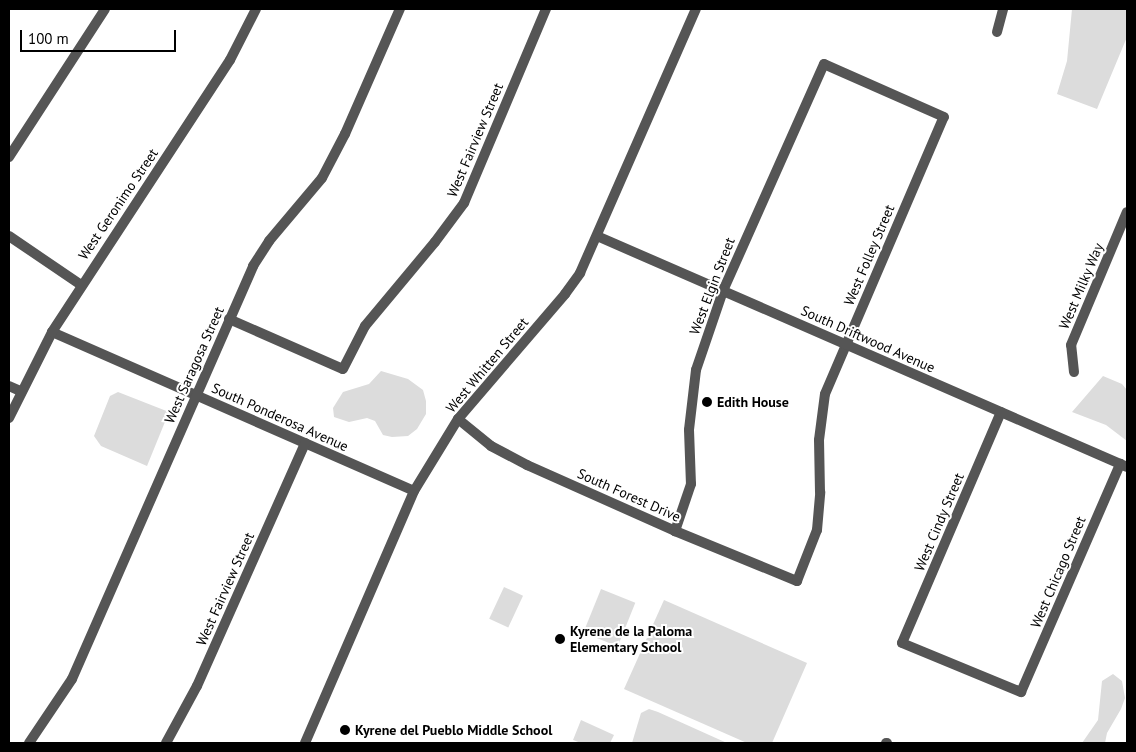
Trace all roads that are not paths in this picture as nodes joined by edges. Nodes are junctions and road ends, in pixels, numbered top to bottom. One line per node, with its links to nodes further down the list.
1 (105, 9): 9 (street)
2 (256, 9): 13 (street, West Geronimo Street)
3 (400, 9): 15 (street, West Saragosa Street)
4 (546, 9): 15 (street, West Fairview Street)
5 (696, 9): 12 (street, West Whitten Street)
6 (1003, 9): 7 (street)
7 (997, 32)
8 (944, 117): 14 (street, West Elgin Street); 17 (street, West Folley Street)
9 (9, 157)
10 (1127, 212): 18 (street, West Milky Way)
11 (9, 236): 13 (street)
12 (597, 236): 14 (street, South Driftwood Avenue); 24 (street, West Whitten Street)
13 (81, 285): 16 (street, West Geronimo Street)
14 (723, 291): 17 (street, South Driftwood Avenue); 28 (street, West Elgin Street)
15 (229, 319): 21 (street, West Saragosa Street)
16 (52, 332): 20 (street, West Geronimo Street); 21 (street, South Ponderosa Avenue)
17 (845, 344): 22 (street, South Driftwood Avenue); 29 (street, West Folley Street)
18 (1074, 372)
19 (9, 386): 20 (street)
20 (20, 392): 23 (street, West Geronimo Street)
21 (195, 395): 25 (street, South Ponderosa Avenue); 31 (street, West Saragosa Street)
22 (1001, 412): 26 (street, South Driftwood Avenue); 30 (street, West Cindy Street)
23 (9, 418)
24 (458, 419): 27 (street, West Whitten Street); 28 (street, South Forest Drive)
25 (305, 443): 27 (street, South Ponderosa Avenue); 32 (street, West Fairview Street)
26 (1124, 465): 30 (street, West Chicago Street)
27 (414, 491): 33 (street, West Whitten Street)
28 (675, 531): 29 (street, South Forest Drive)
29 (797, 581)
30 (1021, 692)
31 (29, 743)
32 (166, 743)
33 (305, 743)

